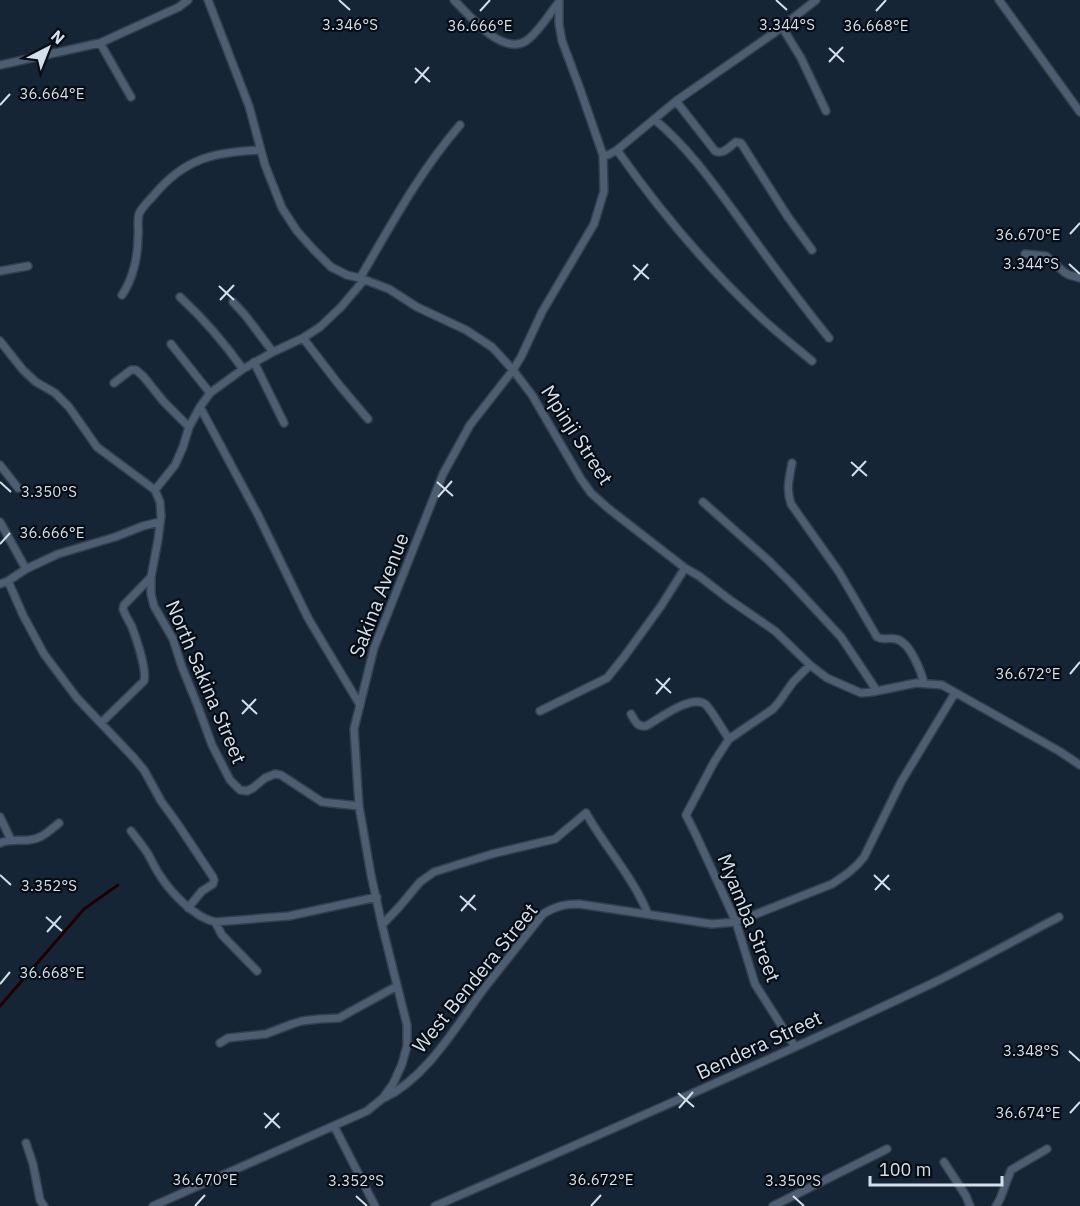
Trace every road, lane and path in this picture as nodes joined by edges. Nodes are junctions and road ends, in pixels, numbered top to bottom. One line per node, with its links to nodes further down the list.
1 (188, 0): 8 (street)
2 (208, 0): 16 (street, Mpinji Street)
3 (454, 0): 6 (street)
4 (816, 0): 7 (street)
5 (999, 0): 13 (street)
6 (559, 1): 18 (street, Sakina Avenue)
7 (782, 27): 11 (street); 12 (street)
8 (100, 43): 9 (street); 10 (street)
9 (0, 65)
10 (131, 97)
11 (676, 101): 14 (street); 19 (street)
12 (826, 111)
13 (1080, 112)
14 (654, 119): 17 (street); 29 (street)
15 (460, 125): 24 (street)
16 (261, 150): 24 (street, Mpinji Street); 25 (street)
17 (617, 150): 18 (street); 33 (street)
18 (603, 155): 36 (street, Sakina Avenue)
19 (812, 250)
20 (1026, 254): 23 (street)
21 (28, 266): 22 (street)
22 (0, 271)
23 (1080, 278)
24 (362, 279): 28 (street); 36 (street, Mpinji Street)
25 (122, 295)
26 (180, 297): 35 (street)
27 (233, 302): 32 (street)
28 (303, 338): 32 (street); 40 (street)
29 (829, 338)
30 (0, 341): 46 (street)
31 (171, 344): 38 (street)
32 (273, 352): 34 (street)
33 (812, 361)
34 (254, 362): 35 (street); 41 (street)
35 (243, 369): 38 (street)
36 (513, 370): 50 (street, Mpinji Street); 59 (street, Sakina Avenue)
37 (114, 383): 42 (street)
38 (210, 393): 39 (street)
39 (200, 407): 42 (street); 59 (street)
40 (368, 419)
41 (284, 423)
42 (189, 427): 46 (street)
43 (792, 463): 56 (street)
44 (0, 465): 45 (street)
45 (18, 488)
46 (155, 490): 49 (street, North Sakina Street)
47 (703, 502): 57 (street)
48 (0, 522): 51 (street)
49 (159, 522): 51 (street); 52 (street, North Sakina Street)
50 (685, 568): 55 (street, Mpinji Street); 60 (street)
51 (26, 569): 53 (street)
52 (151, 577): 62 (street); 65 (street, North Sakina Street)
53 (8, 582): 54 (street); 62 (street)
54 (0, 584)
55 (810, 665): 57 (street, Mpinji Street); 63 (street, Myamba Street)
56 (924, 683): 57 (street, Mpinji Street); 58 (street, Mpinji Street)
57 (877, 691)
58 (955, 693): 64 (street, Mpinji Street); 76 (street, West Bendera Street)
59 (360, 705): 65 (street, Sakina Avenue)
60 (540, 711)
61 (631, 714): 63 (street)
62 (101, 723): 72 (street)
63 (729, 739): 76 (street, Myamba Street)
64 (1080, 765)
65 (359, 806): 71 (street, Sakina Avenue)
66 (0, 817): 69 (street)
67 (59, 823): 69 (street)
68 (131, 831): 72 (street)
69 (11, 840): 70 (street)
70 (0, 843)
71 (376, 897): 75 (street); 77 (street, Sakina Avenue)
72 (188, 908): 75 (street)
73 (648, 914): 76 (street, West Bendera Street); 77 (street); 82 (street, West Bendera Street)
74 (1059, 918): 81 (street, Bendera Street)
75 (215, 922): 78 (street)
76 (736, 922): 81 (street, Myamba Street)
77 (382, 925): 79 (street, Sakina Avenue)
78 (257, 971)
79 (398, 986): 80 (street); 82 (street, Sakina Avenue)
80 (220, 1043)
81 (795, 1047): 91 (street, Bendera Street)
82 (383, 1098): 83 (street, Sakina Avenue)
83 (334, 1126): 89 (street, Sakina Avenue); 90 (street)
84 (26, 1143): 88 (street)
85 (887, 1149): 92 (street)
86 (1047, 1149): 94 (street)
87 (944, 1162): 93 (street)
88 (44, 1206)
89 (153, 1206)
90 (375, 1206)
91 (435, 1206)
92 (772, 1206)
93 (970, 1206)
94 (996, 1206)

